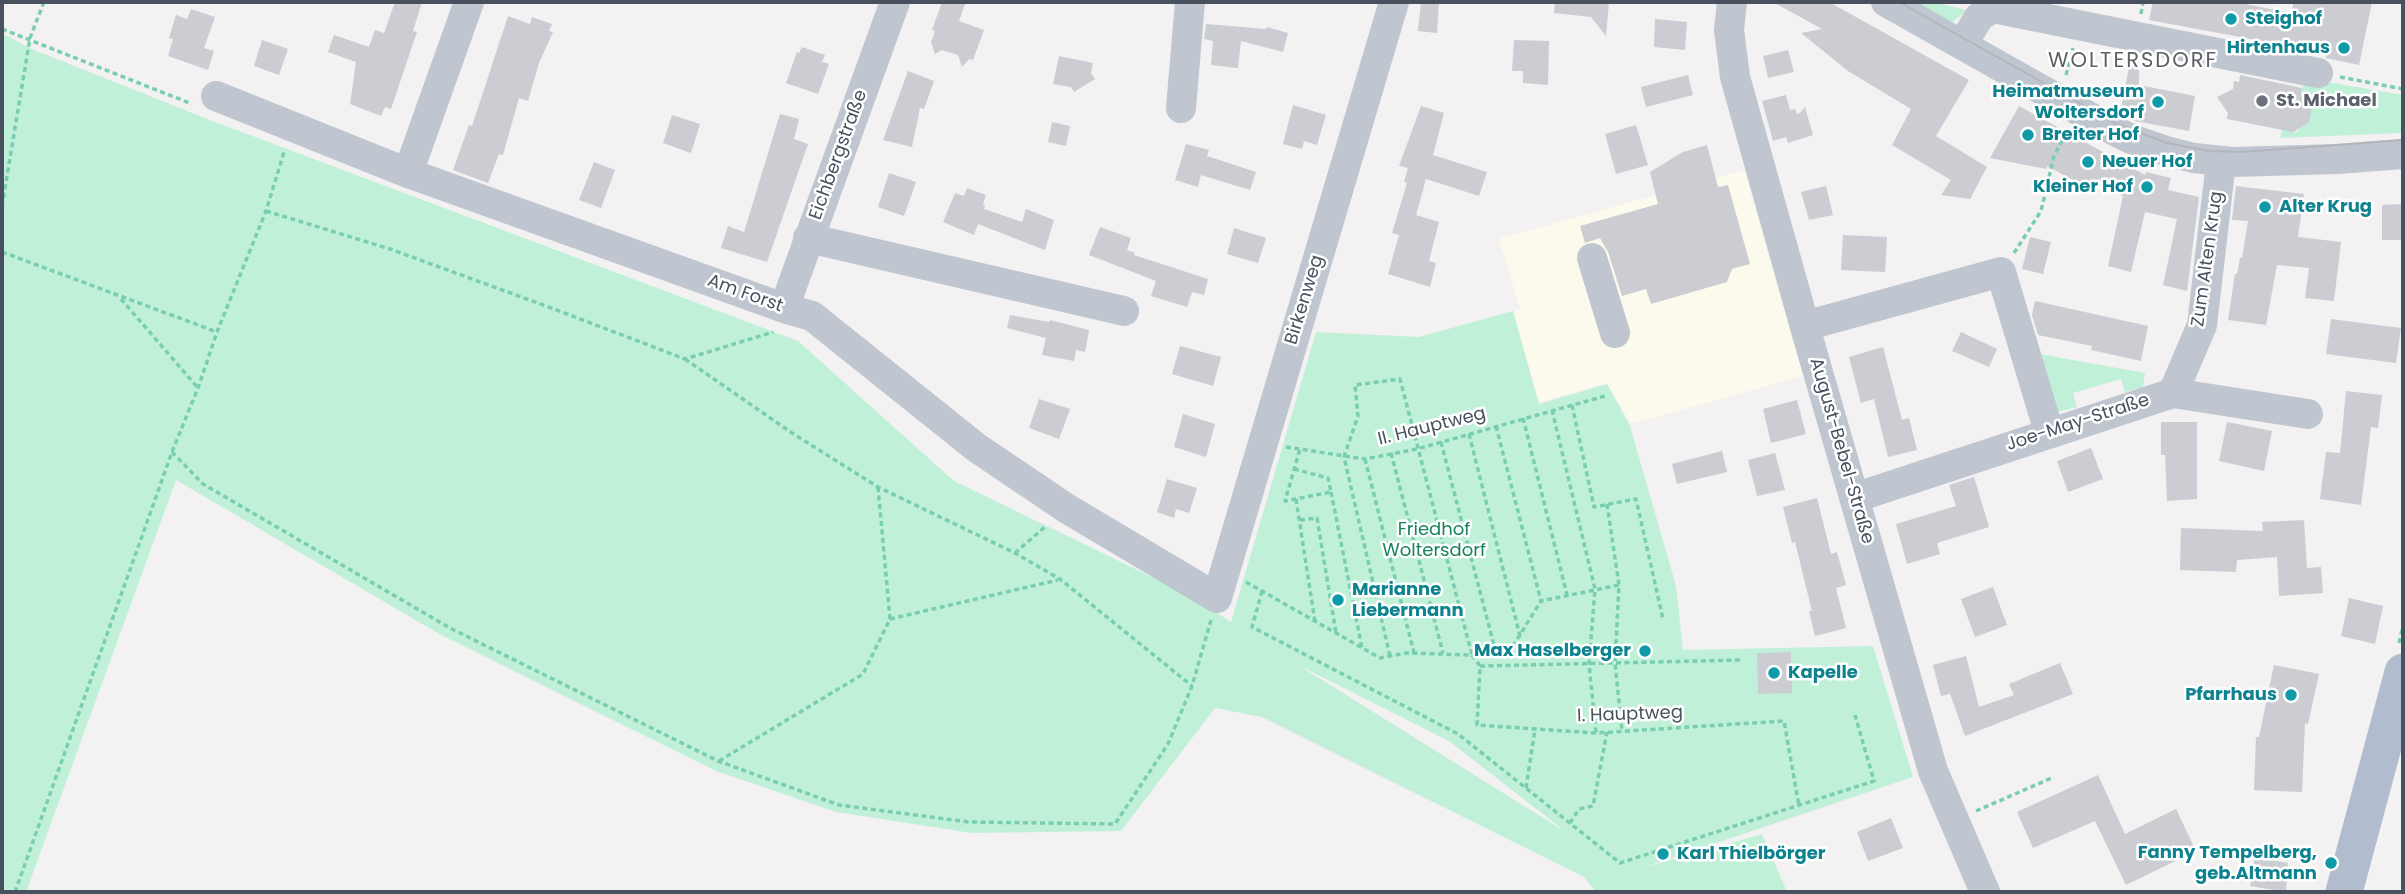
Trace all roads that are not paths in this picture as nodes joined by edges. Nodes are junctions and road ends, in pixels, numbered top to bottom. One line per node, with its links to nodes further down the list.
1 (469, 2): 13 (street)
2 (895, 2): 14 (street, Eichbergstraße)
3 (1190, 2): 10 (street)
4 (1394, 2): 24 (street, Birkenweg)
5 (1732, 2): 18 (street, August-Bebel-Straße)
6 (1886, 2): 7 (street)
7 (1962, 45): 8 (street); 12 (street)
8 (2318, 73)
9 (209, 102): 13 (street, Am Forst)
10 (1181, 108)
11 (2403, 154): 12 (street)
12 (2221, 162): 20 (street, Zum Alten Krug)
13 (408, 173): 16 (street, Am Forst)
14 (808, 238): 16 (street, Eichbergstraße); 17 (street)
15 (1592, 258): 19 (street)
16 (784, 309): 24 (street, Am Forst)
17 (1125, 311)
18 (1805, 326): 22 (street); 23 (street, August-Bebel-Straße)
19 (1615, 333)
20 (2173, 393): 21 (street, Joe-May-Straße); 22 (street, Joe-May-Straße)
21 (2308, 414)
22 (2049, 432): 23 (street, Joe-May-Straße)
23 (1854, 498): 26 (street, August-Bebel-Straße)
24 (1221, 585)
25 (2403, 672): 27 (main road)
26 (1985, 892)
27 (2344, 892)

